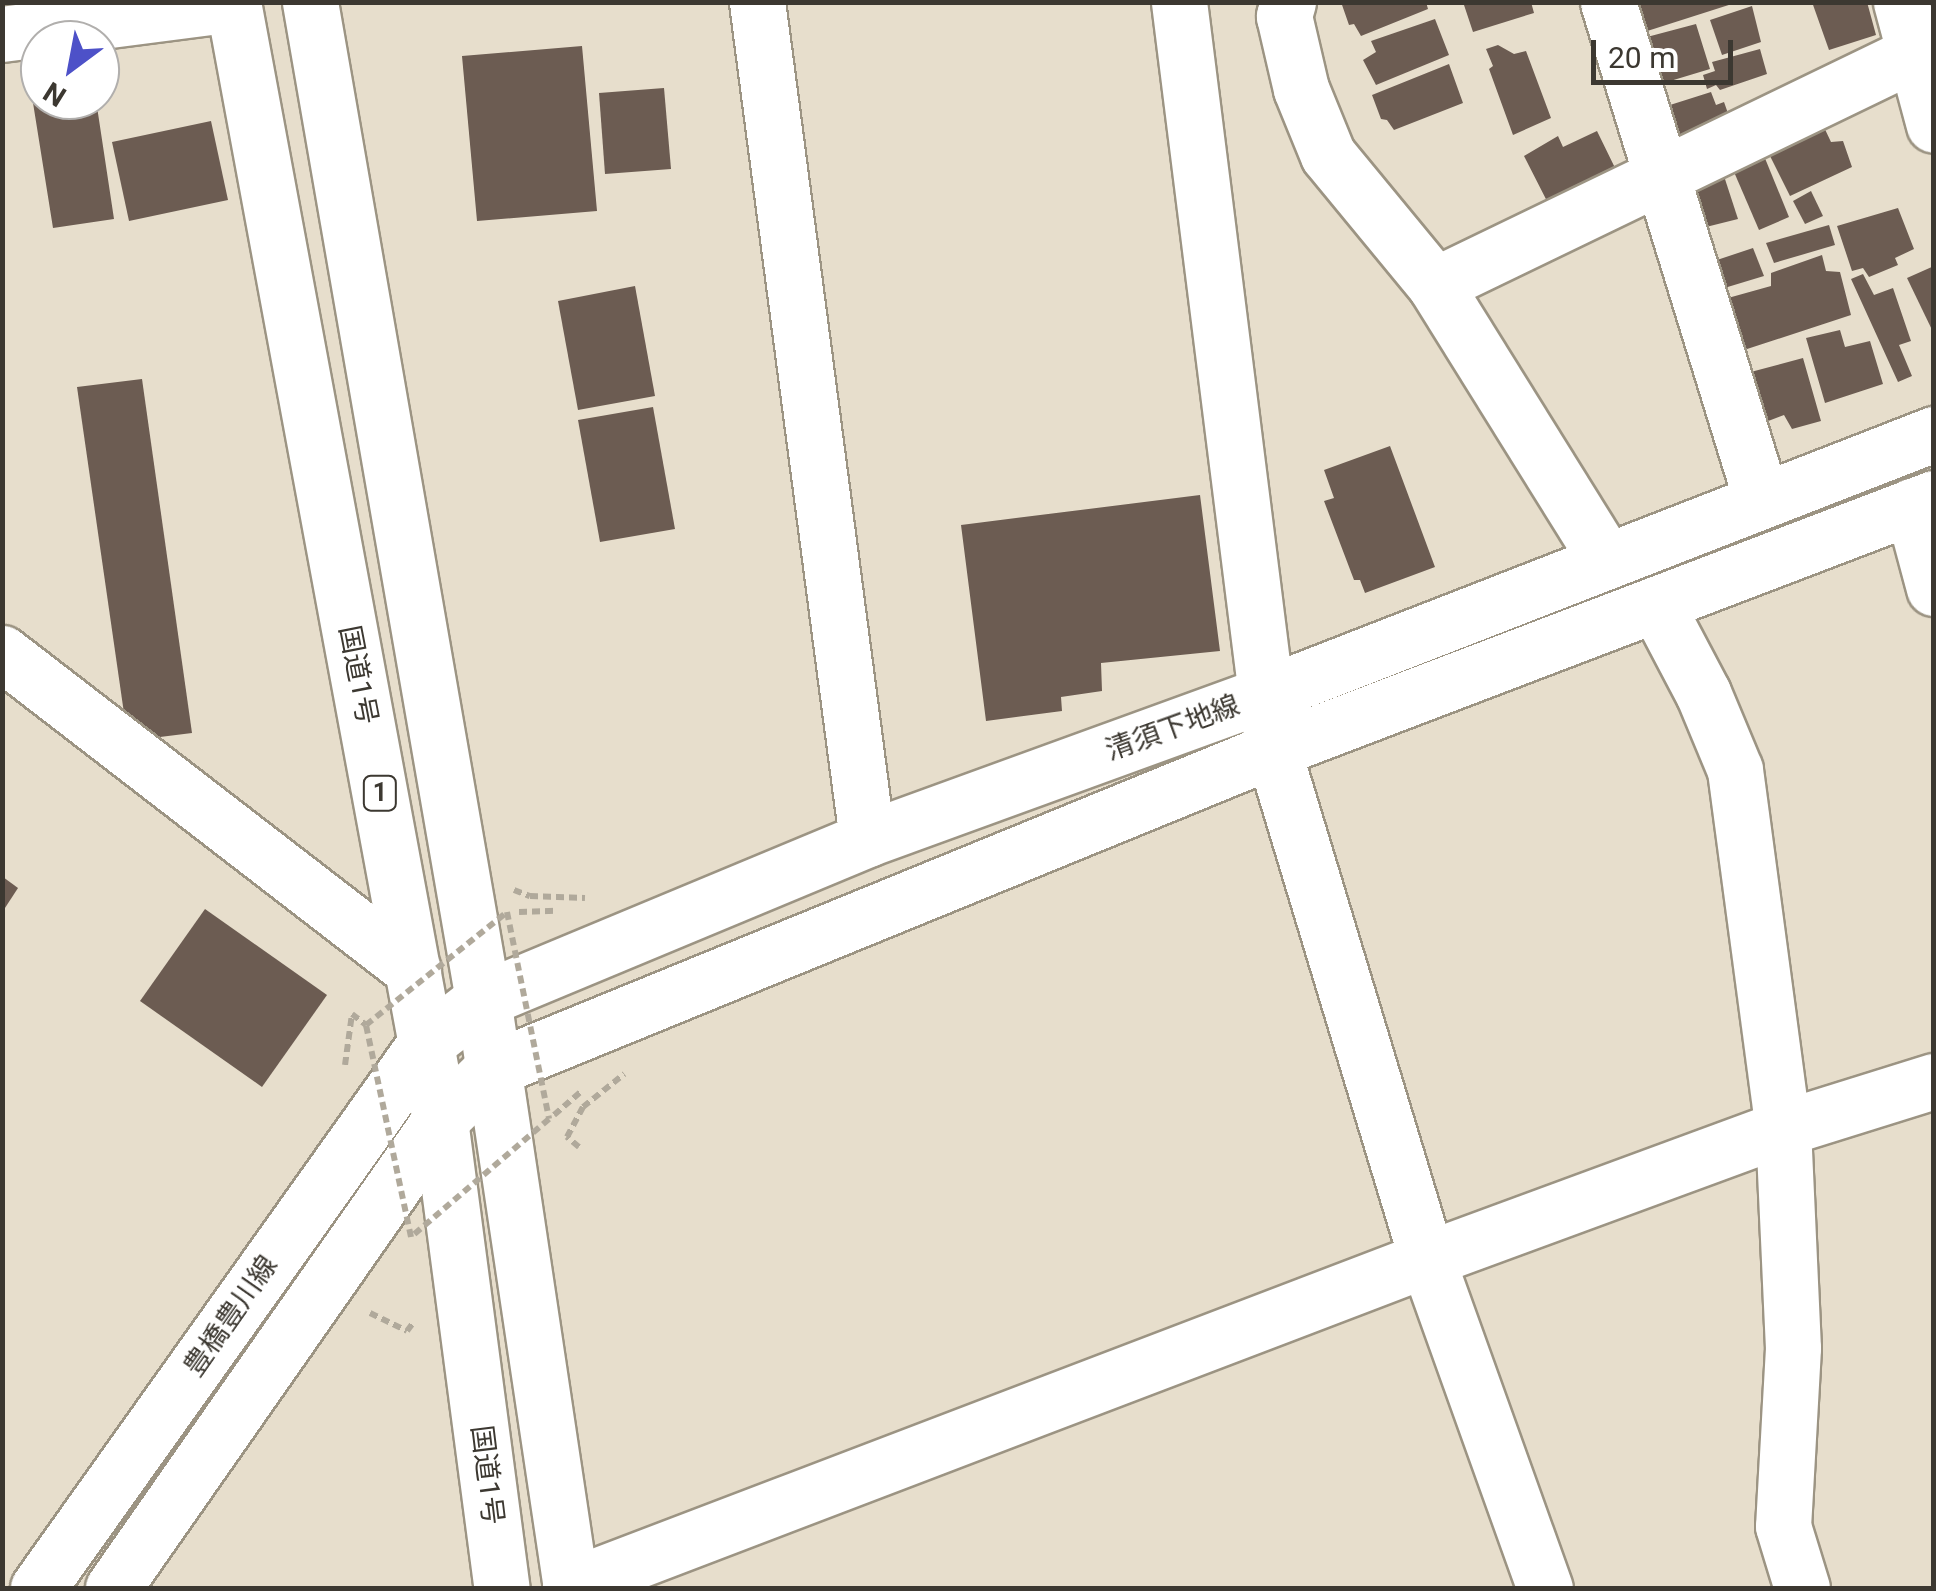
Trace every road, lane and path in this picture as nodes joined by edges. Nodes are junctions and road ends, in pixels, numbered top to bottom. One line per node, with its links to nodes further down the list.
1 (310, 2): 28 (main road)
2 (758, 2): 22 (main road)
3 (1179, 2): 20 (main road)
4 (1288, 2): 12 (main road)
5 (1608, 2): 11 (main road)
6 (1901, 2): 9 (main road)
7 (233, 3): 8 (main road); 27 (main road, 国道1号 / 1)
8 (2, 34)
9 (1922, 52): 10 (main road); 11 (main road)
10 (1934, 125)
11 (1659, 177): 12 (main road); 14 (main road)
12 (1436, 284): 16 (main road)
13 (1934, 434): 14 (main road, 清須下地線)
14 (1761, 498): 16 (main road, 清須下地線)
15 (1923, 502): 17 (main road); 18 (main road, 清須下地線)
16 (1607, 561): 20 (main road, 清須下地線)
17 (1934, 588)
18 (1656, 604): 21 (main road, 清須下地線); 36 (main road)
19 (2, 653): 27 (main road)
20 (1266, 694): 21 (main road); 22 (main road, 清須下地線)
21 (1274, 750): 31 (main road, 清須下地線); 40 (main road)
22 (867, 839): 28 (main road, 清須下地線)
23 (505, 885): 24 (path)
24 (596, 898)
25 (561, 910): 26 (path)
26 (507, 912): 35 (path, bridge); 38 (path, bridge)
27 (413, 970): 29 (main road, 国道1号 / 1)
28 (482, 998): 29 (main road, 清須下地線); 31 (main road)
29 (424, 1044): 34 (main road, 国道1号 / 1); 44 (main road, 豊橋豊川線)
30 (619, 1060): 37 (path)
31 (492, 1069): 34 (main road, 清須下地線); 43 (main road)
32 (1934, 1081): 36 (main road)
33 (591, 1084): 35 (path)
34 (440, 1120): 45 (main road); 46 (main road, 国道1号 / 1)
35 (549, 1120): 38 (path, bridge)
36 (1784, 1128): 40 (main road); 48 (main road)
37 (578, 1147)
38 (411, 1237): 39 (path)
39 (403, 1252)
40 (1427, 1259): 43 (main road); 47 (main road)
41 (378, 1298): 42 (path)
42 (417, 1317)
43 (571, 1587)
44 (38, 1588)
45 (114, 1588)
46 (502, 1588)
47 (1545, 1588)
48 (1802, 1588)

